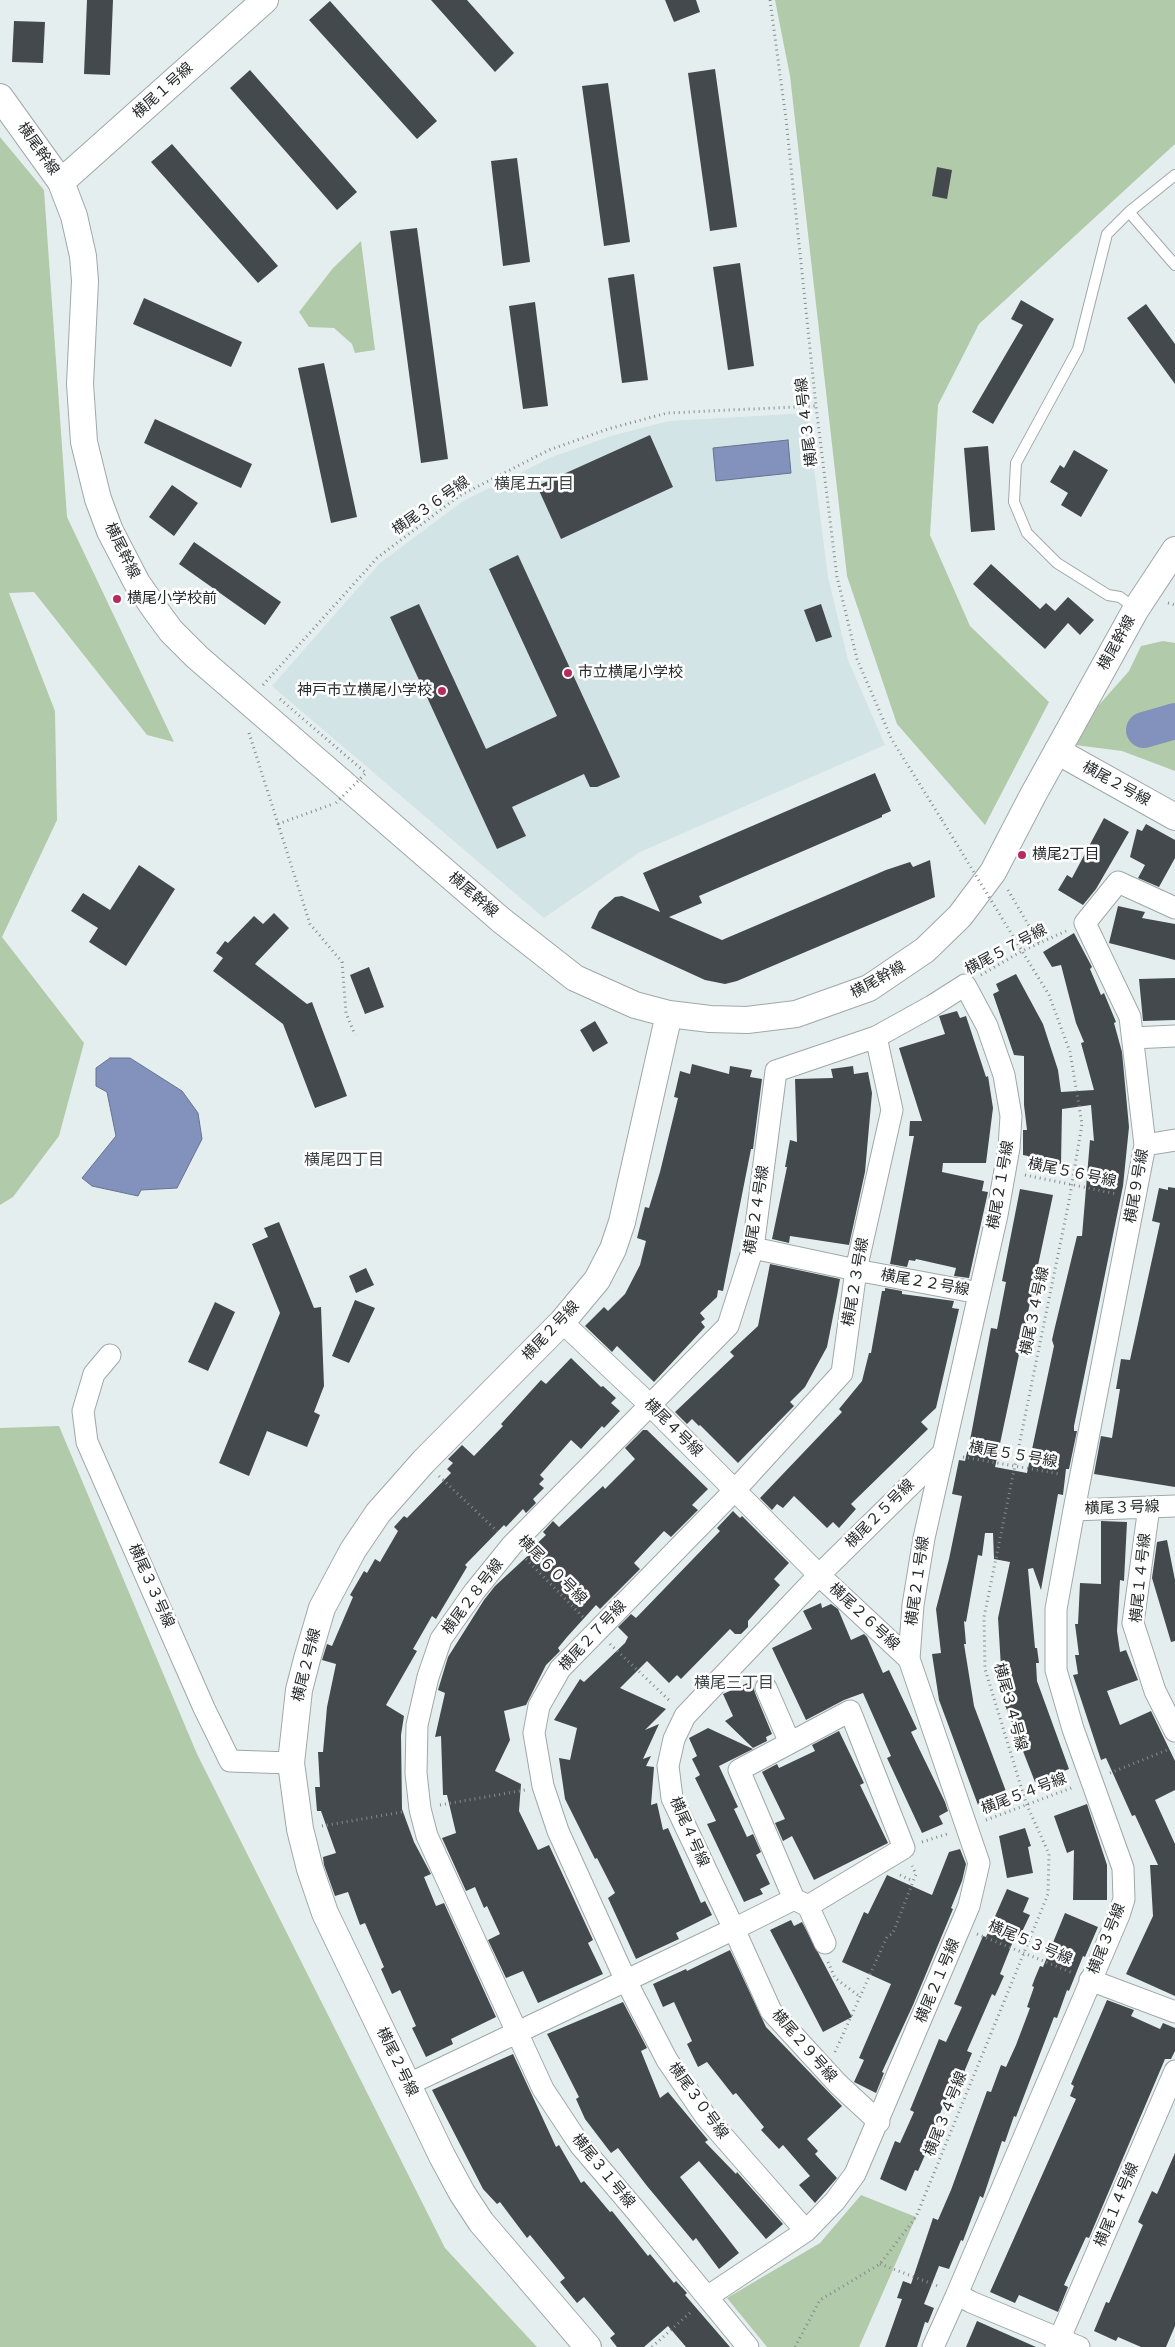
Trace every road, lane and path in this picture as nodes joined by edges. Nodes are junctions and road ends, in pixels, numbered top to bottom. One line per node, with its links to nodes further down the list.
1 (265, 0): 5 (street, 横尾１号線)
2 (770, 0): 8 (path, 横尾３４号線)
3 (0, 97): 5 (street, 横尾幹線)
4 (1175, 175): 6 (lane)
5 (61, 182): 23 (street, 横尾幹線)
6 (1129, 212): 7 (lane); 10 (lane)
7 (1175, 265)
8 (816, 406): 11 (path, 横尾３６号線); 21 (path, 横尾３４号線, bridge)
9 (1175, 550): 10 (street, 横尾幹線)
10 (1136, 609): 14 (street, 横尾幹線)
11 (258, 691)
12 (280, 699): 16 (path, bridge)
13 (247, 725): 16 (path)
14 (1057, 751): 15 (street, 横尾２号線); 23 (street, 横尾幹線)
15 (1175, 817)
16 (278, 824): 24 (path)
17 (1005, 886): 20 (path)
18 (1175, 908): 19 (street)
19 (1085, 923): 20 (path, 横尾５７号線); 27 (street, 横尾９号線)
20 (1039, 943): 21 (path, 横尾５７号線)
21 (1022, 950): 22 (path, 横尾５７号線); 31 (path, 横尾３４号線)
22 (965, 985): 26 (street); 30 (street, 横尾２１号線)
23 (668, 1014): 36 (street, 横尾２号線)
24 (356, 1035)
25 (1175, 1036): 27 (street)
26 (876, 1037): 33 (street, 横尾２４号線); 34 (street, 横尾２３号線)
27 (1133, 1038): 29 (street, 横尾９号線)
28 (1175, 1140): 29 (street)
29 (1145, 1145): 32 (street, 横尾９号線)
30 (1005, 1171): 31 (path, 横尾５６号線); 35 (street, 横尾２１号線)
31 (1072, 1184): 32 (path, 横尾５６号線); 41 (path, 横尾３４号線)
32 (1136, 1198): 42 (street, 横尾９号線)
33 (753, 1248): 34 (street, 横尾２２号線); 38 (street, 横尾２４号線)
34 (856, 1270): 35 (street, 横尾２２号線); 43 (street, 横尾２３号線)
35 (979, 1293): 39 (street, 横尾２１号線)
36 (562, 1322): 38 (street, 横尾４号線); 40 (street, 横尾２号線)
37 (110, 1355): 55 (street, 横尾３３号線)
38 (651, 1406): 43 (street, 横尾４号線); 47 (street, 横尾２８号線)
39 (943, 1453): 41 (path, 横尾５５号線); 48 (street, 横尾２５号線); 50 (street, 横尾２１号線)
40 (424, 1461): 47 (path, 横尾６０号線); 55 (street, 横尾２号線)
41 (1015, 1466): 42 (path, 横尾５５号線); 58 (path, 横尾３４号線)
42 (1080, 1478): 46 (street, 横尾９号線)
43 (735, 1490): 48 (street, 横尾４号線); 49 (street, 横尾２７号線)
44 (1175, 1506): 45 (street, 横尾３号線)
45 (1149, 1508): 46 (street, 横尾３号線); 53 (street, 横尾１４号線)
46 (1074, 1510): 67 (street, 横尾３号線)
47 (512, 1545): 49 (path, 横尾６０号線); 71 (street, 横尾２８号線)
48 (819, 1575): 50 (street, 横尾２６号線); 52 (street, 横尾４号線)
49 (596, 1631): 52 (path, 横尾６０号線); 68 (street, 横尾２７号線)
50 (909, 1659): 63 (street, 横尾２１号線)
51 (766, 1688): 54 (street)
52 (686, 1716): 64 (street, 横尾４号線)
53 (1174, 1739): 56 (path)
54 (790, 1743): 61 (street); 62 (street)
55 (290, 1763): 74 (street, 横尾２号線)
56 (1106, 1774)
57 (1079, 1785): 58 (path, 横尾５４号線)
58 (1026, 1803): 59 (path, 横尾５４号線); 66 (path, 横尾３４号線)
59 (985, 1820)
60 (954, 1831): 61 (path)
61 (904, 1848): 62 (street); 69 (path)
62 (801, 1903): 64 (street); 65 (street)
63 (961, 1927): 66 (path, 横尾５３号線); 75 (street, 横尾２１号線)
64 (734, 1929): 68 (street); 72 (street, 横尾２９号線)
65 (825, 1943): 69 (path)
66 (1024, 1953): 67 (path, 横尾５３号線); 77 (path, 横尾３４号線)
67 (1090, 1980): 70 (street); 78 (street, 横尾３号線)
68 (626, 1981): 71 (street); 76 (street, 横尾３０号線)
69 (859, 1996): 72 (path)
70 (1175, 2012)
71 (518, 2033): 74 (street); 79 (street, 横尾３１号線)
72 (826, 2071): 75 (street, 横尾２９号線)
73 (1175, 2072): 80 (street, 横尾１４号線)
74 (407, 2084): 81 (street, 横尾２号線)
75 (879, 2122): 76 (street, 横尾２１号線)
76 (806, 2231): 79 (street, 横尾２１号線)
77 (880, 2264): 78 (path); 84 (path, 横尾３４号線)
78 (958, 2294): 80 (street); 85 (street, 横尾３号線)
79 (707, 2297): 82 (path); 83 (street, 横尾３１号線)
80 (1065, 2344)
81 (588, 2347)
82 (652, 2347)
83 (748, 2347)
84 (795, 2347)
85 (933, 2347)

